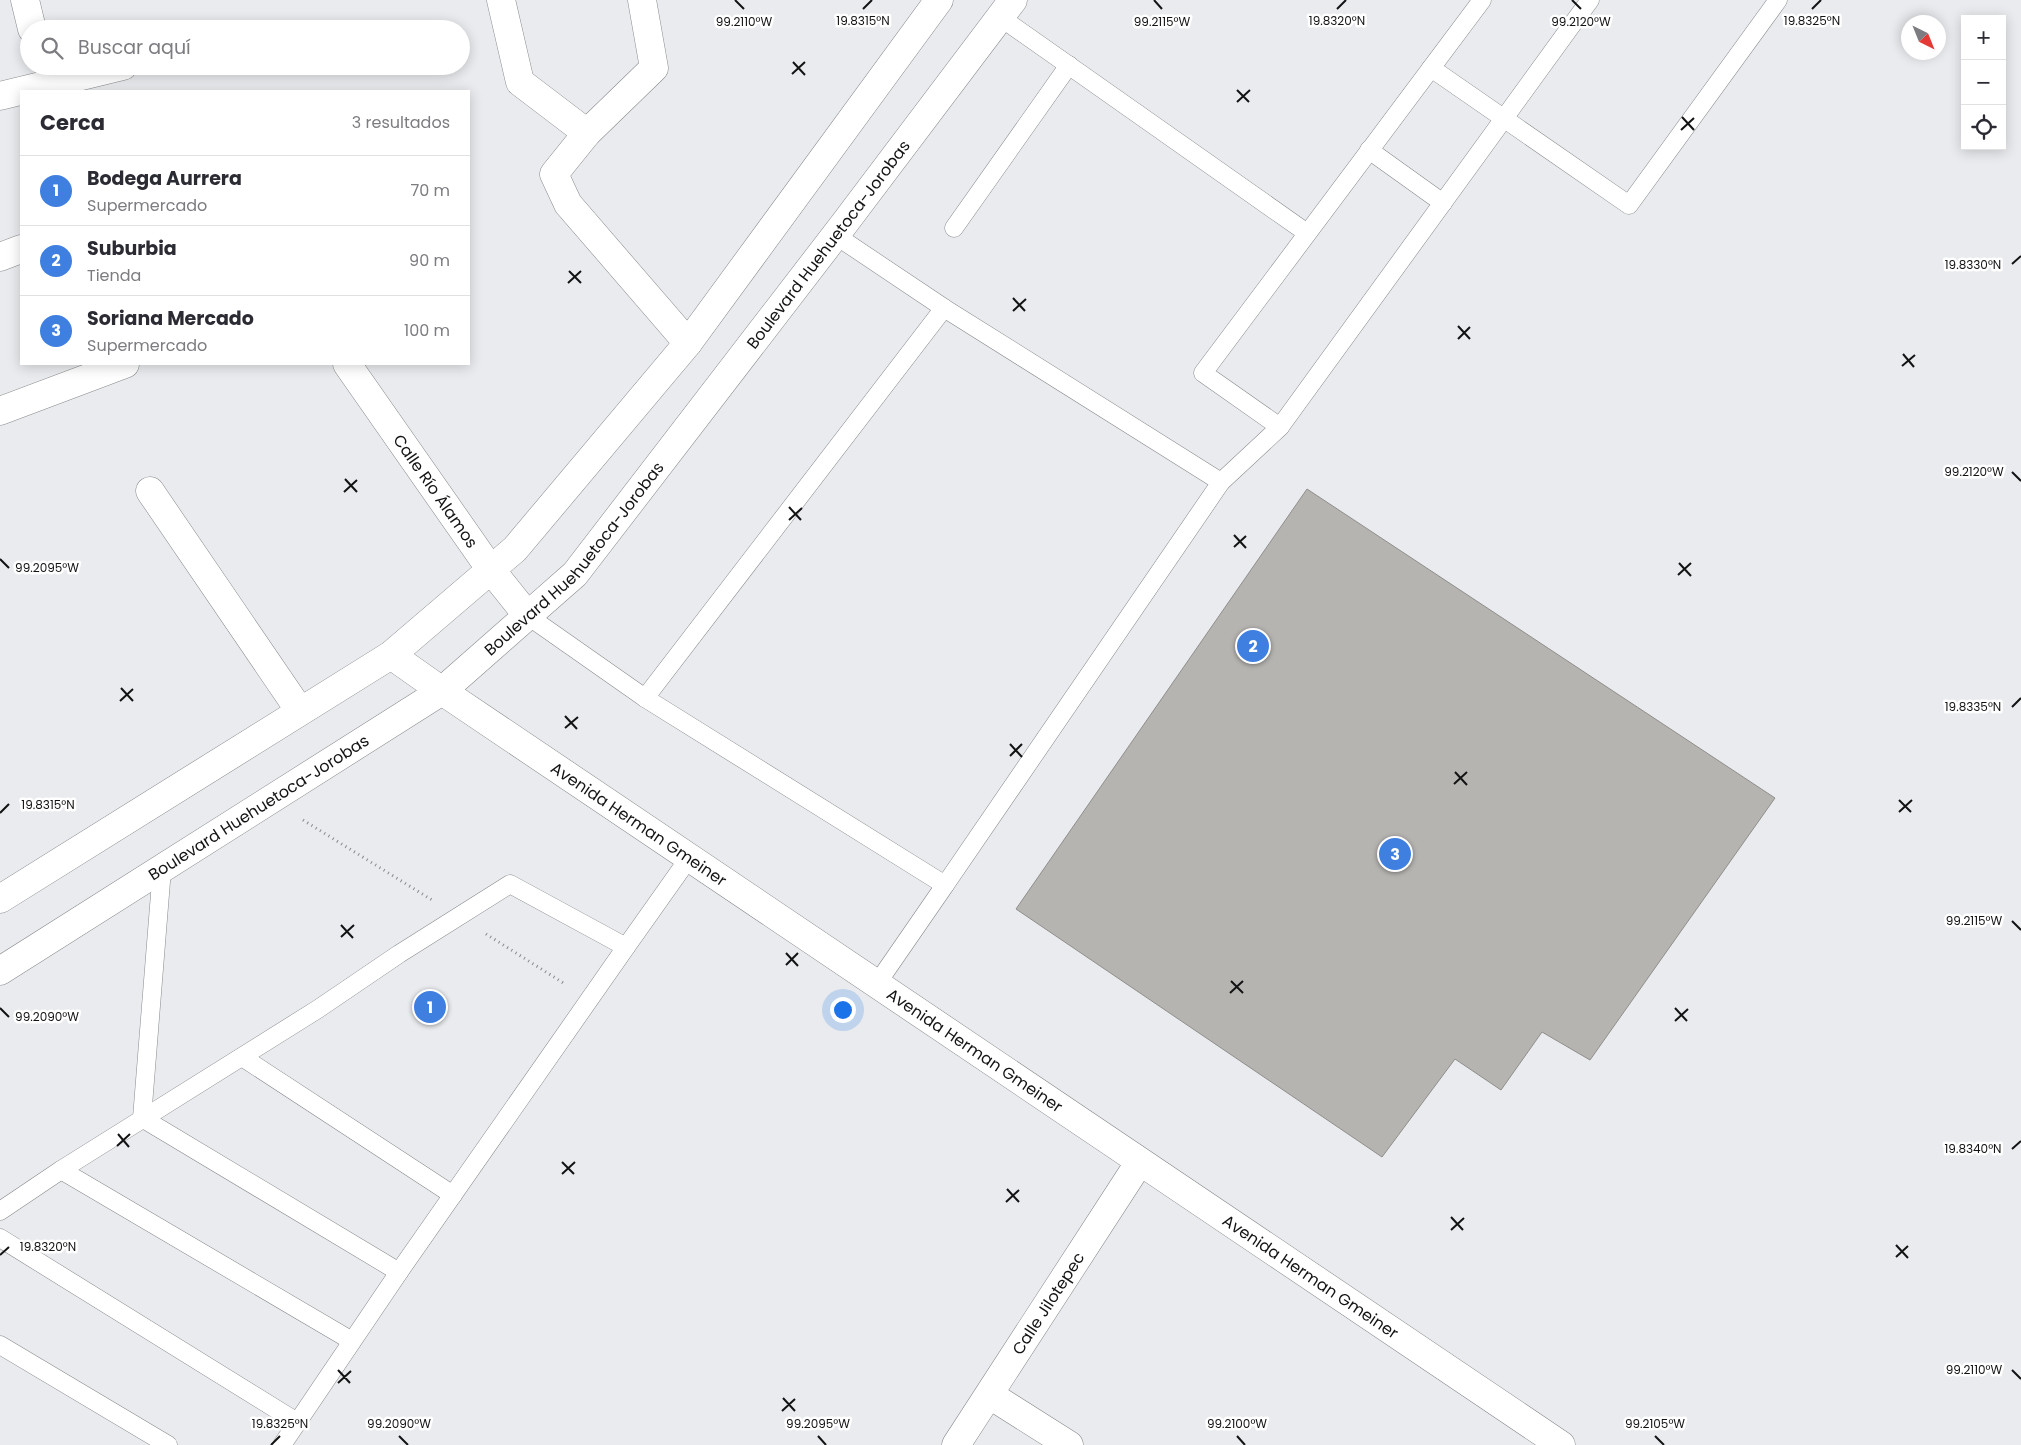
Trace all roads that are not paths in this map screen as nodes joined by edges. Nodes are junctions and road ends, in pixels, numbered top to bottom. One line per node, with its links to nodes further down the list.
1 (25, 0): 9 (street)
2 (501, 0): 15 (street)
3 (642, 0): 15 (street)
4 (940, 0): 24 (street)
5 (1482, 0): 11 (lane)
6 (1590, 0): 14 (lane)
7 (1778, 0): 14 (lane)
8 (1006, 8): 10 (lane); 20 (street, Boulevard Huehuetoca-Jorobas)
9 (30, 20)
10 (1069, 65): 18 (lane); 19 (lane)
11 (1431, 68): 14 (lane); 16 (lane)
12 (42, 76): 13 (street)
13 (0, 96)
14 (1504, 119): 17 (lane)
15 (587, 133): 24 (street)
16 (1369, 150): 17 (lane); 19 (lane)
17 (1443, 203): 28 (lane)
18 (954, 228)
19 (1307, 233): 28 (lane)
20 (835, 235): 23 (lane); 32 (street, Boulevard Huehuetoca-Jorobas)
21 (20, 249): 22 (street)
22 (0, 257)
23 (944, 308): 29 (lane); 35 (lane)
24 (688, 343): 31 (street)
25 (122, 365): 27 (street)
26 (348, 365): 31 (street, Calle Río Álamos)
27 (0, 411)
28 (1280, 427): 29 (lane)
29 (1221, 482): 39 (lane)
30 (150, 491): 36 (street)
31 (491, 570): 32 (street, Calle Río Álamos); 33 (street)
32 (528, 616): 34 (street, Boulevard Huehuetoca-Jorobas); 35 (lane)
33 (391, 655): 34 (street, Avenida Herman Gmeiner); 36 (street)
34 (442, 691): 37 (street, Avenida Herman Gmeiner); 38 (street, Boulevard Huehuetoca-Jorobas)
35 (645, 698): 39 (lane)
36 (300, 711): 40 (street)
37 (689, 858): 41 (lane); 43 (street, Avenida Herman Gmeiner)
38 (162, 869): 42 (street, Boulevard Huehuetoca-Jorobas); 45 (lane)
39 (945, 885): 43 (lane)
40 (0, 899)
41 (626, 947): 44 (lane); 48 (lane)
42 (0, 971)
43 (876, 985): 46 (street, Avenida Herman Gmeiner)
44 (242, 1057): 45 (lane); 48 (lane)
45 (142, 1118): 47 (lane); 51 (lane)
46 (1139, 1163): 54 (street, Calle Jilotepec); 60 (street, Avenida Herman Gmeiner)
47 (61, 1170): 49 (lane); 52 (lane)
48 (453, 1195): 51 (lane)
49 (0, 1211)
50 (0, 1238): 55 (lane)
51 (399, 1272): 52 (lane)
52 (352, 1341): 55 (lane)
53 (0, 1345): 56 (lane)
54 (990, 1395): 58 (street, Calle Jilotepec); 59 (street)
55 (297, 1422): 57 (lane)
56 (168, 1445)
57 (282, 1445)
58 (956, 1445)
59 (1069, 1445)
60 (1561, 1445)

